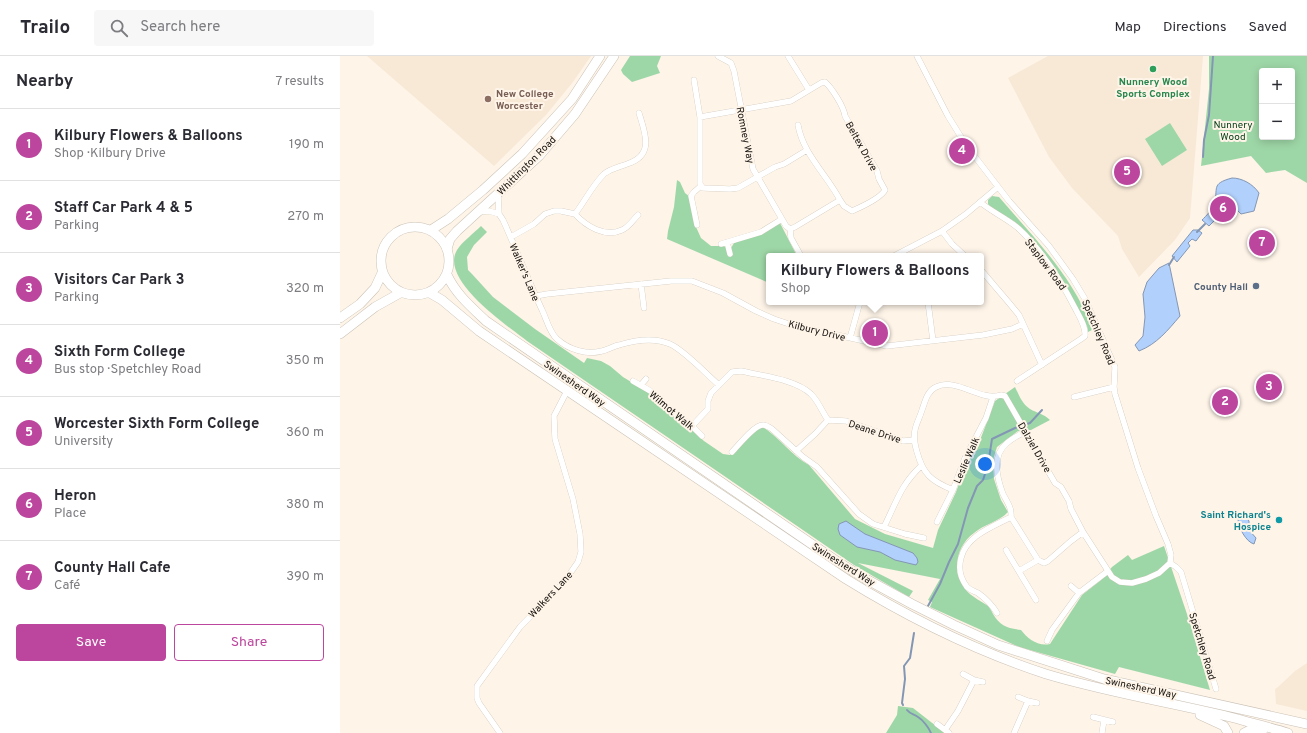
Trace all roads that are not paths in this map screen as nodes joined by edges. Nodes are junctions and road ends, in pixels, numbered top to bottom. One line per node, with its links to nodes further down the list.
1 (600, 56): 26 (main road, Whittington Road)
2 (614, 56): 16 (main road, Whittington Road)
3 (718, 56): 8 (street, Romney Way)
4 (788, 56): 7 (street)
5 (917, 56): 15 (street, Spetchley Road)
6 (694, 80): 10 (street)
7 (809, 90): 8 (street, Beltex Drive); 17 (street, Beltex Drive)
8 (742, 110): 10 (street, Beltex Drive); 13 (street, Romney Way)
9 (639, 113): 21 (street)
10 (700, 118): 14 (street)
11 (798, 125): 12 (street)
12 (807, 150): 13 (street); 17 (street)
13 (757, 177): 14 (street); 23 (street, Romney Way)
14 (701, 186): 24 (street)
15 (998, 187): 18 (street); 55 (street, Spetchley Road)
16 (498, 193): 19 (main road, Whittington Road); 20 (street, Walker's Lane)
17 (840, 200): 25 (street)
18 (980, 202): 27 (street); 49 (street, Staplow Road)
19 (478, 212): 20 (street); 29 (main road, Whittington Road)
20 (499, 214): 28 (street, Walker's Lane)
21 (575, 214): 22 (street); 28 (street)
22 (638, 215)
23 (782, 219): 25 (street, Romney Way); 33 (street)
24 (697, 224)
25 (790, 228): 30 (street, Romney Way)
26 (430, 230): 29 (main road); 34 (main road)
27 (942, 231): 31 (street); 32 (street)
28 (511, 237): 40 (street, Walker's Lane)
29 (447, 249): 36 (main road)
30 (799, 253)
31 (900, 253)
32 (962, 253)
33 (730, 254)
34 (382, 273): 38 (main road); 44 (main road)
35 (984, 274): 45 (street)
36 (447, 275): 39 (main road); 95 (main road, Swinesherd Way)
37 (641, 284): 40 (street, Kilbury Drive); 43 (street); 47 (street, Kilbury Drive)
38 (400, 293): 39 (main road); 46 (main road)
39 (430, 293): 56 (main road, Swinesherd Way)
40 (536, 296): 54 (street, Walker's Lane)
41 (859, 305): 47 (street)
42 (928, 305): 48 (street)
43 (644, 308)
44 (340, 318)
45 (1023, 324): 48 (street, Kilbury Drive); 49 (street)
46 (340, 334)
47 (850, 338): 48 (street, Kilbury Drive)
48 (933, 341)
49 (1042, 365): 52 (street, Staplow Road)
50 (646, 379): 53 (street, Wilmot Walk)
51 (633, 381): 53 (street, Wilmot Walk)
52 (1017, 381)
53 (641, 385): 60 (street, Wilmot Walk)
54 (719, 385): 59 (street); 60 (street)
55 (1114, 387): 58 (street); 75 (street, Spetchley Road)
56 (567, 391): 90 (main road, Swinesherd Way); 97 (street, Walkers Lane)
57 (993, 397): 61 (street, Dalziel Drive); 63 (street, Dalziel Drive); 67 (street, Leslie Walk)
58 (1074, 398)
59 (828, 420): 63 (street, Deane Drive); 64 (street)
60 (692, 426): 62 (street, Wilmot Walk)
61 (1025, 431): 68 (street); 71 (street, Dalziel Drive)
62 (702, 436)
63 (914, 440): 66 (street, Dalziel Drive)
64 (796, 451): 65 (street); 70 (street)
65 (732, 452)
66 (921, 466): 67 (street, Dalziel Drive); 70 (street)
67 (952, 490): 69 (street, Leslie Walk)
68 (1011, 517): 74 (street); 81 (street)
69 (937, 522)
70 (884, 527): 72 (street)
71 (1083, 532): 74 (street); 77 (street, Dalziel Drive)
72 (924, 538)
73 (1006, 550): 76 (street)
74 (1038, 560): 76 (street)
75 (1170, 563): 77 (street, Dalziel Drive); 86 (street, Spetchley Road)
76 (1019, 571): 80 (street)
77 (1108, 571): 79 (street)
78 (1071, 586): 79 (street)
79 (1079, 593): 82 (street)
80 (1036, 600)
81 (997, 613)
82 (1047, 641)
83 (963, 674): 84 (street)
84 (974, 680): 85 (street); 96 (street)
85 (984, 682)
86 (1216, 689)
87 (1018, 697): 88 (street)
88 (1028, 701): 89 (street); 98 (street)
89 (1037, 703)
90 (1187, 708): 100 (main road); 103 (main road, Swinesherd Way)
91 (1094, 717): 92 (street)
92 (1104, 720): 93 (street); 99 (street)
93 (1113, 722)
94 (937, 724): 96 (street)
95 (1307, 724)
96 (947, 732)
97 (500, 733)
98 (1014, 733)
99 (1102, 733)
100 (1228, 733)
101 (1244, 733): 102 (main road)
102 (1278, 733)
103 (1288, 733)

